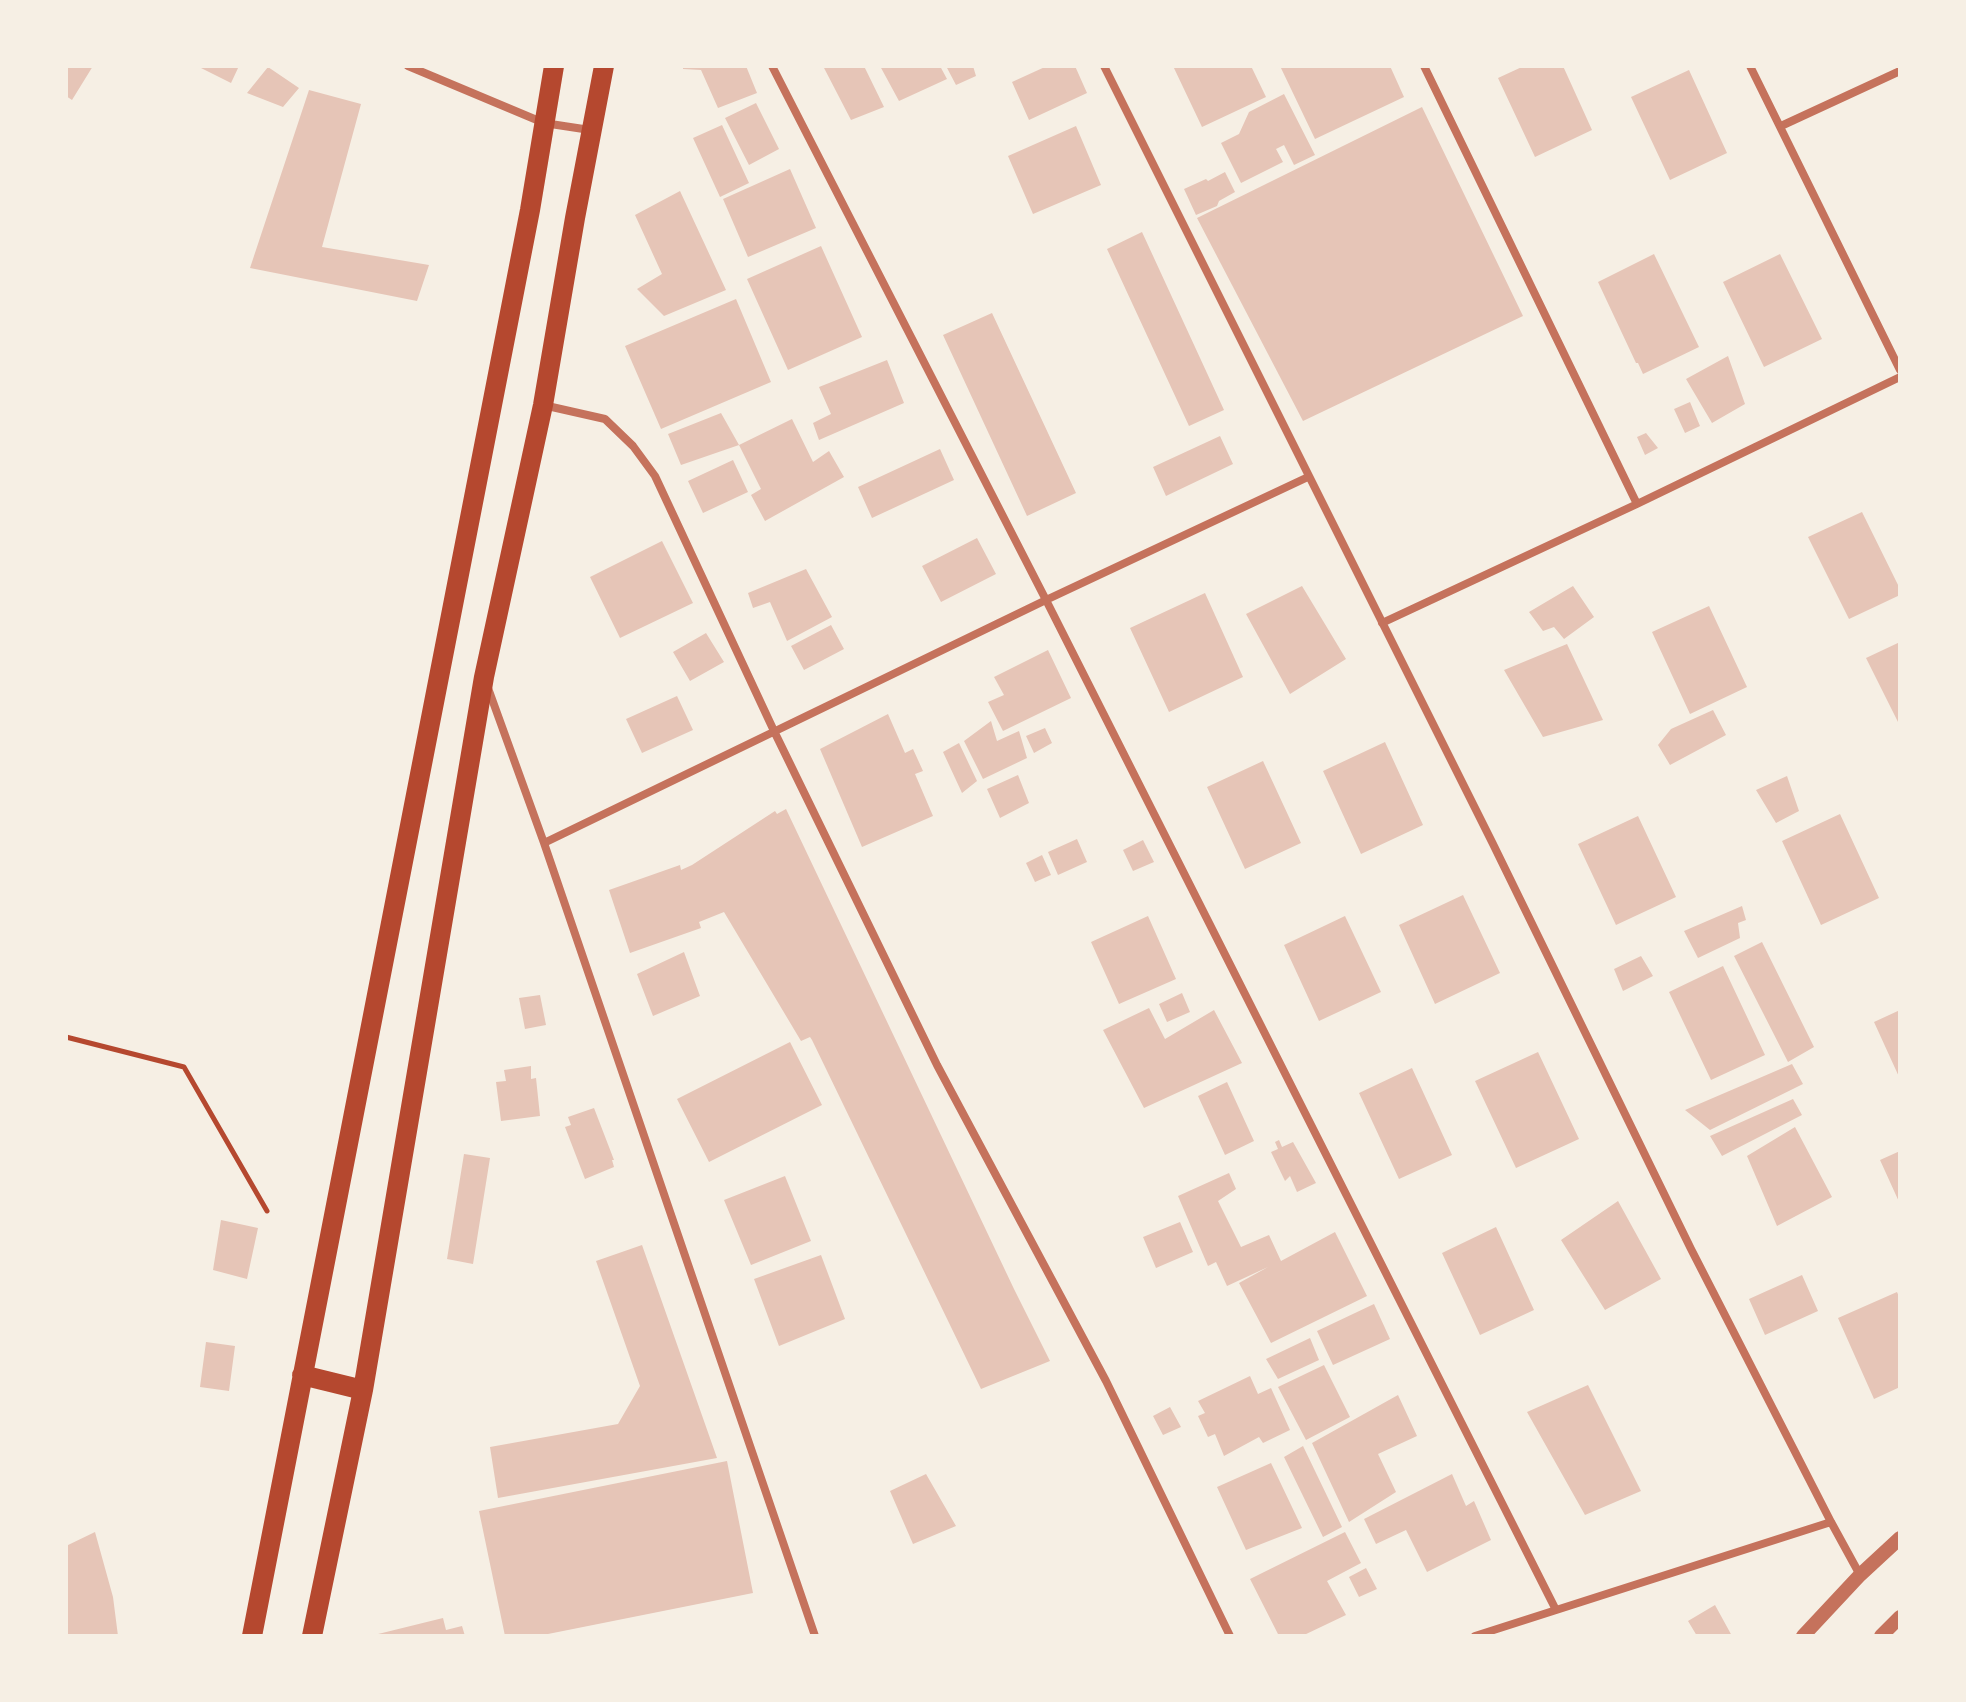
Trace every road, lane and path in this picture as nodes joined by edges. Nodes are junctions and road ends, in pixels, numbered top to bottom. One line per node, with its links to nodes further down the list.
1 (408, 66): 9 (street)
2 (554, 66): 9 (main road)
3 (604, 66): 11 (main road)
4 (772, 66): 17 (street)
5 (1104, 66): 15 (street)
6 (1424, 66): 16 (street)
7 (1750, 66): 10 (street)
8 (1900, 71): 10 (street)
9 (544, 123): 11 (street); 24 (main road)
10 (1781, 126): 12 (street)
11 (591, 130): 14 (main road)
12 (1900, 370)
13 (1900, 377): 16 (street)
14 (543, 405): 19 (main road); 20 (street)
15 (1308, 477): 17 (street); 18 (street)
16 (1637, 504): 18 (street)
17 (1046, 600): 20 (street); 29 (street)
18 (1382, 623): 26 (street)
19 (484, 677): 21 (street); 25 (main road)
20 (774, 731): 21 (street); 34 (street)
21 (544, 843): 33 (street)
22 (66, 1037): 23 (path)
23 (267, 1211)
24 (302, 1375): 25 (main road); 31 (main road)
25 (363, 1390): 32 (main road)
26 (1831, 1522): 28 (street); 29 (street)
27 (1900, 1538): 28 (street)
28 (1860, 1575): 36 (street)
29 (1556, 1610): 35 (street)
30 (1900, 1617): 37 (street)
31 (252, 1636)
32 (312, 1636)
33 (815, 1636)
34 (1230, 1636)
35 (1475, 1636)
36 (1803, 1636)
37 (1881, 1636)

